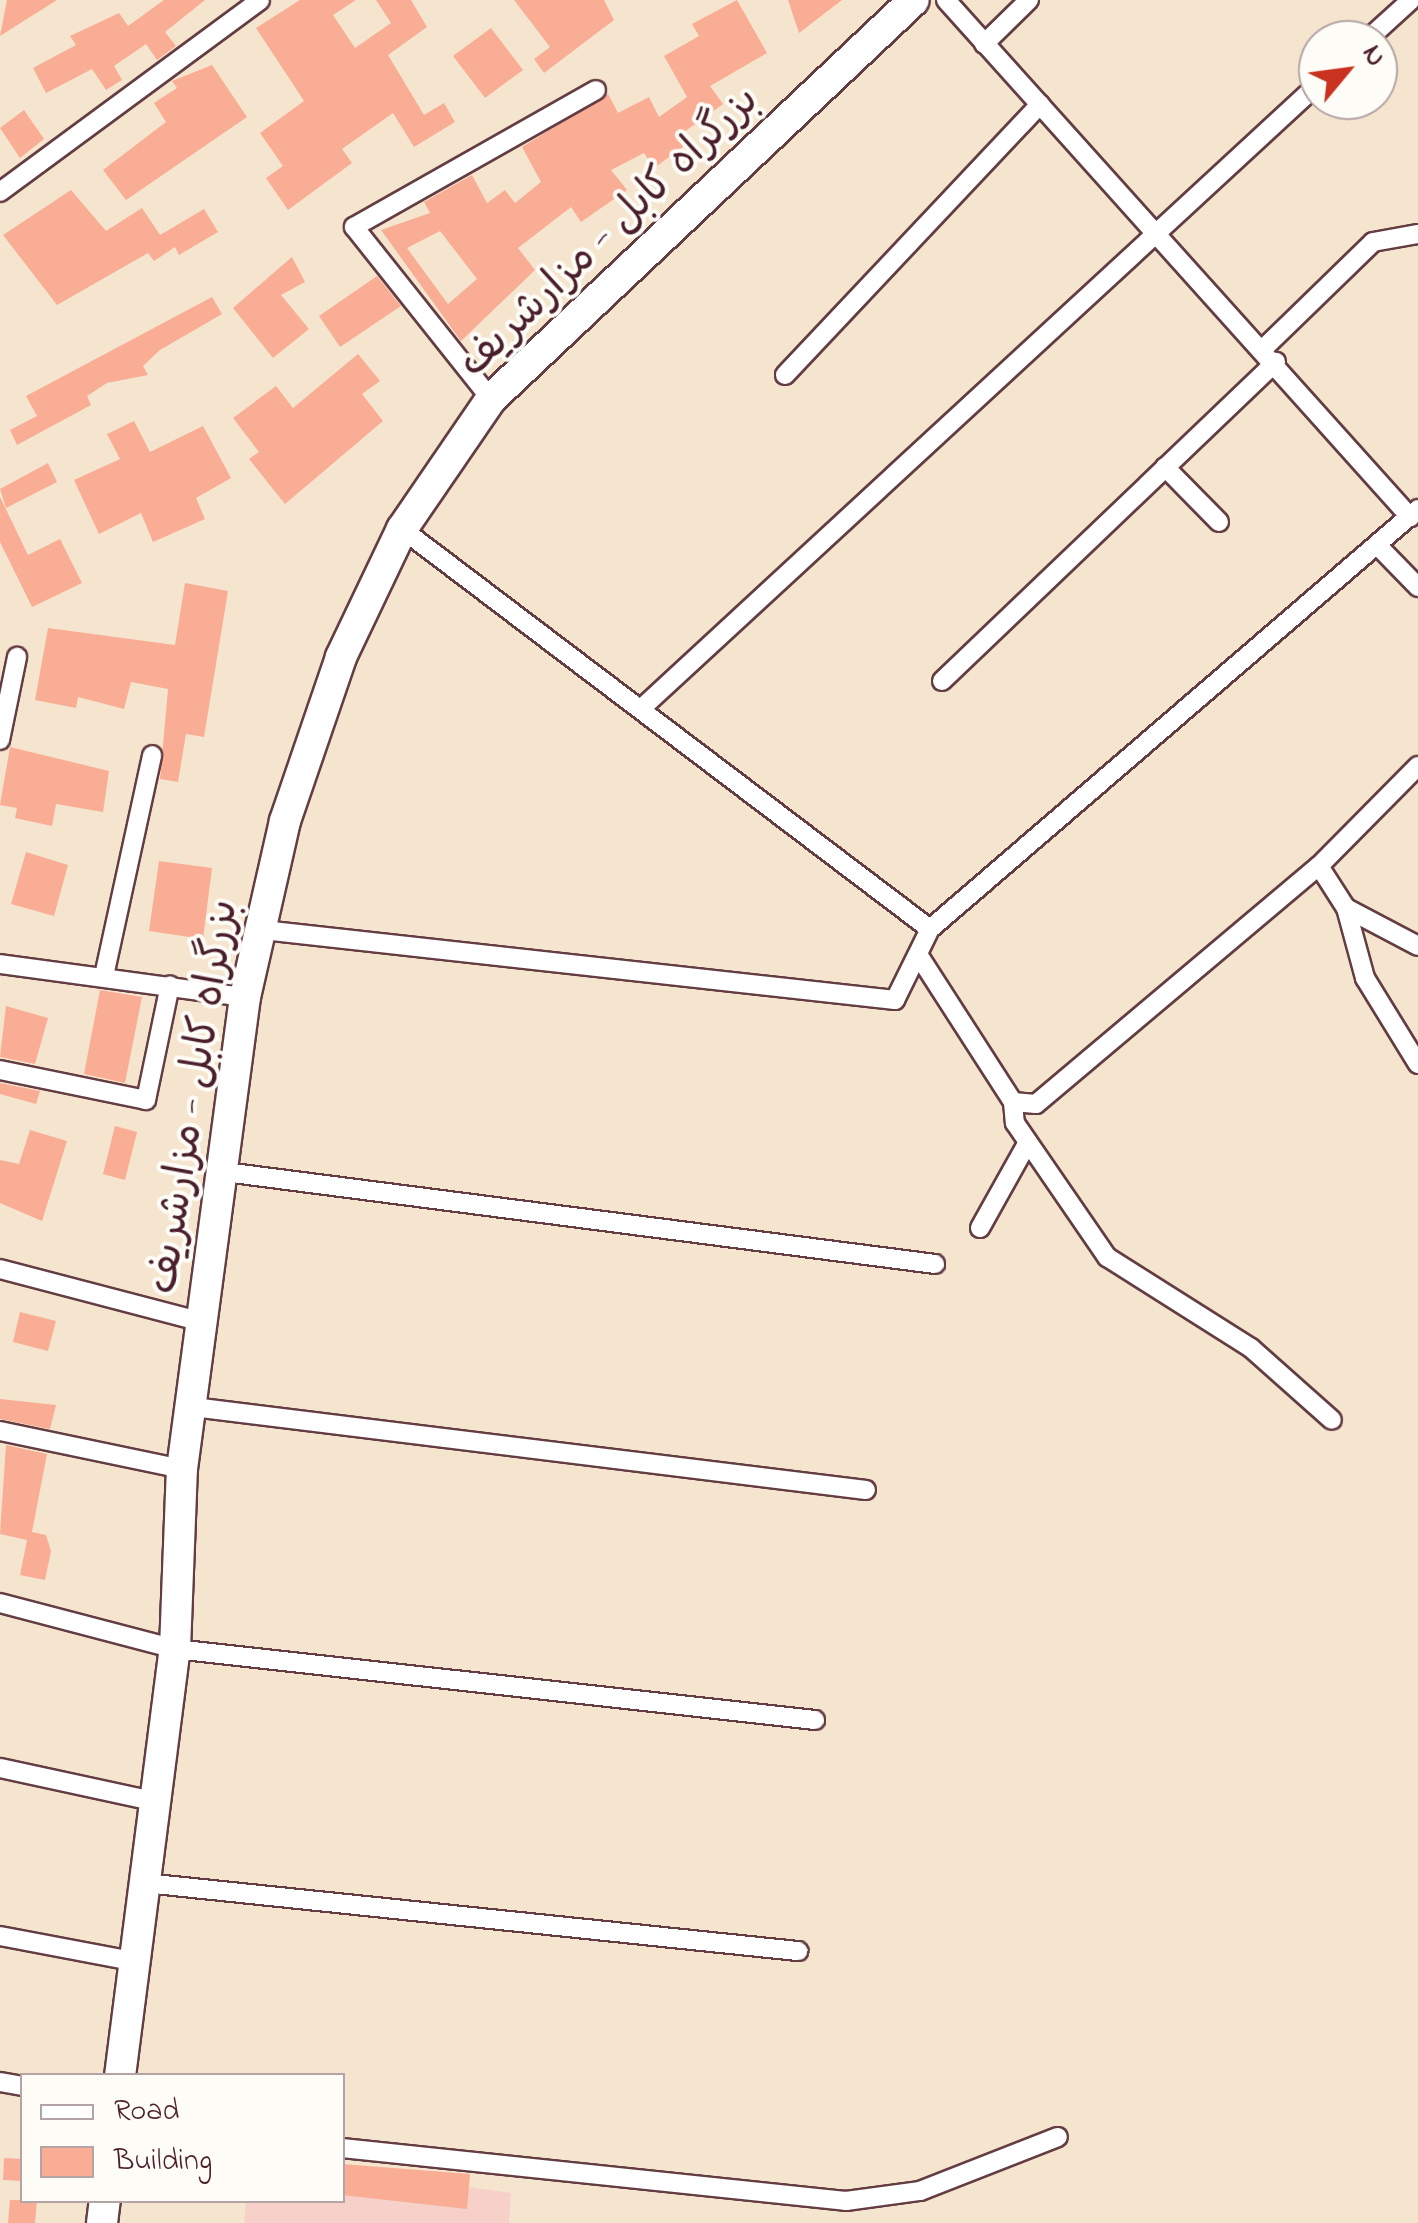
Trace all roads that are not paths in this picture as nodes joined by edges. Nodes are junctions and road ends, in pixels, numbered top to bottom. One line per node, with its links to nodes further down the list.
1 (260, 0): 11 (street)
2 (914, 0): 16 (highway, بزرگراه کابل - مزارشریف)
3 (946, 0): 7 (street)
4 (1029, 0): 7 (street)
5 (1411, 0): 6 (street)
6 (1388, 20)
7 (984, 44): 10 (street)
8 (596, 90): 16 (street)
9 (1298, 102): 12 (street)
10 (1040, 104): 12 (street); 15 (street)
11 (0, 192)
12 (1155, 232): 14 (street); 25 (street)
13 (1418, 234): 14 (street)
14 (1269, 356): 17 (street); 18 (street)
15 (786, 375)
16 (492, 400): 20 (highway, بزرگراه کابل - مزارشریف)
17 (1165, 466): 19 (street); 24 (street)
18 (1414, 513): 21 (street)
19 (1219, 522)
20 (402, 529): 25 (street); 32 (highway, بزرگراه کابل - مزارشریف)
21 (1379, 547): 22 (street); 31 (street)
22 (1418, 587)
23 (16, 657): 26 (street)
24 (942, 681)
25 (644, 706): 31 (street)
26 (0, 740)
27 (152, 755): 36 (street)
28 (1418, 766): 29 (street)
29 (1319, 866): 30 (street); 41 (street)
30 (1346, 908): 33 (street); 39 (street)
31 (930, 929): 34 (street)
32 (263, 930): 34 (street); 38 (highway, بزرگراه کابل - مزارشریف)
33 (1418, 946)
34 (919, 956): 41 (street)
35 (0, 964): 36 (street)
36 (104, 976): 37 (street)
37 (170, 985): 38 (street); 40 (street)
38 (245, 998): 43 (highway, بزرگراه کابل - مزارشریف)
39 (1418, 1064)
40 (0, 1070)
41 (1013, 1102): 42 (street)
42 (1028, 1142): 44 (street); 49 (street)
43 (225, 1172): 45 (street); 47 (highway, بزرگراه کابل - مزارشریف)
44 (980, 1228)
45 (934, 1264)
46 (0, 1269): 47 (street)
47 (202, 1322): 48 (highway, بزرگراه کابل - مزارشریف)
48 (193, 1407): 51 (highway, بزرگراه کابل - مزارشریف); 52 (street)
49 (1332, 1420)
50 (0, 1430): 51 (street)
51 (182, 1469): 54 (highway, بزرگراه کابل - مزارشریف)
52 (866, 1490)
53 (0, 1603): 54 (street)
54 (175, 1648): 55 (street); 57 (highway, بزرگراه کابل - مزارشریف)
55 (815, 1720)
56 (0, 1768): 57 (street)
57 (152, 1801): 58 (highway, بزرگراه کابل - مزارشریف)
58 (146, 1883): 60 (street); 61 (highway, بزرگراه کابل - مزارشریف)
59 (0, 1936): 61 (street)
60 (798, 1951)
61 (132, 1961): 62 (highway, بزرگراه کابل - مزارشریف)
62 (120, 2073)
63 (1058, 2137): 64 (street)
64 (345, 2148)

